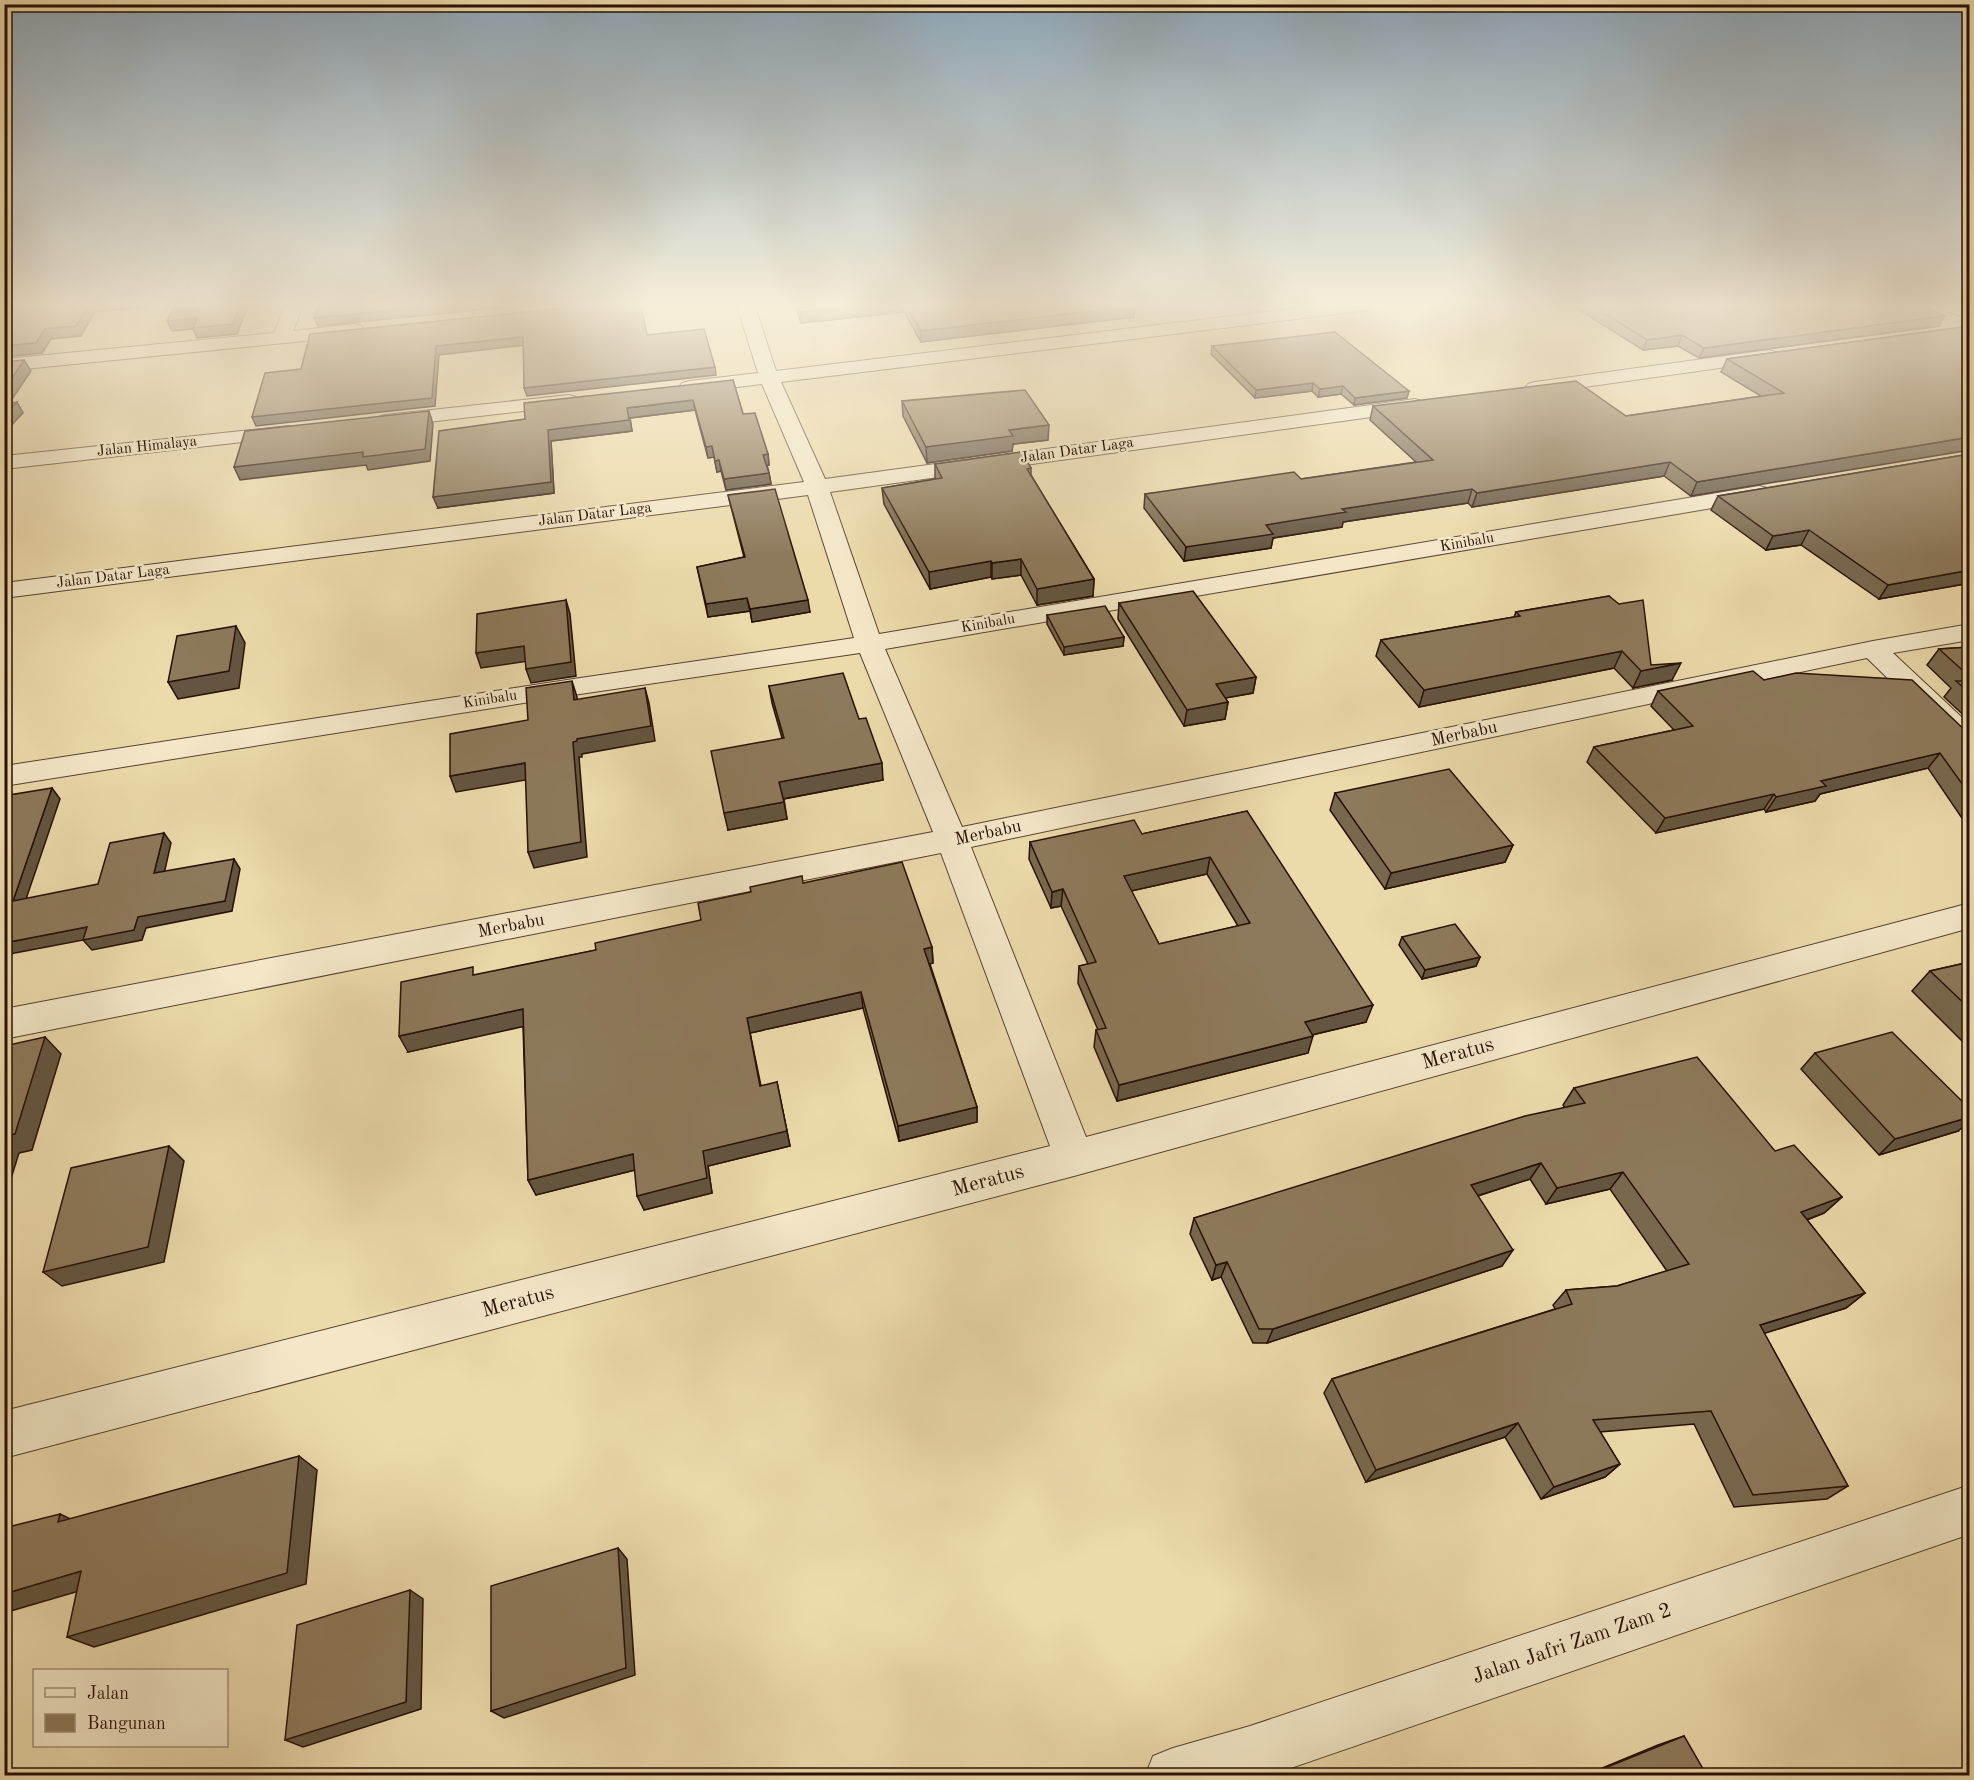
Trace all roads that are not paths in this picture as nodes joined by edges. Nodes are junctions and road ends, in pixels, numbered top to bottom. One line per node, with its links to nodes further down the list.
1 (774, 389): 9 (street)
2 (1525, 389): 3 (street)
3 (1518, 390)
4 (593, 398): 6 (street)
5 (1435, 402): 9 (street, Jalan Datar Laga)
6 (369, 423)
7 (310, 429): 8 (street, Jalan Himalaya)
8 (4, 463)
9 (817, 487): 11 (street, Jalan Datar Laga); 13 (street)
10 (1784, 489): 13 (street, Kinibalu)
11 (4, 591)
12 (1970, 632): 14 (street, Merbabu)
13 (869, 644): 16 (street, Kinibalu); 17 (street)
14 (1873, 649): 15 (street); 17 (street, Merbabu)
15 (1970, 742)
16 (4, 776)
17 (952, 840): 19 (street, Merbabu); 20 (street)
18 (1970, 915): 20 (street, Meratus)
19 (4, 1024)
20 (1074, 1158): 21 (street, Meratus)
21 (4, 1436)
22 (1970, 1509): 23 (street, Jalan Jafri Zam Zam 2)
23 (1251, 1765): 24 (street, Jalan Jafri Zam Zam 2)
24 (1173, 1776)

